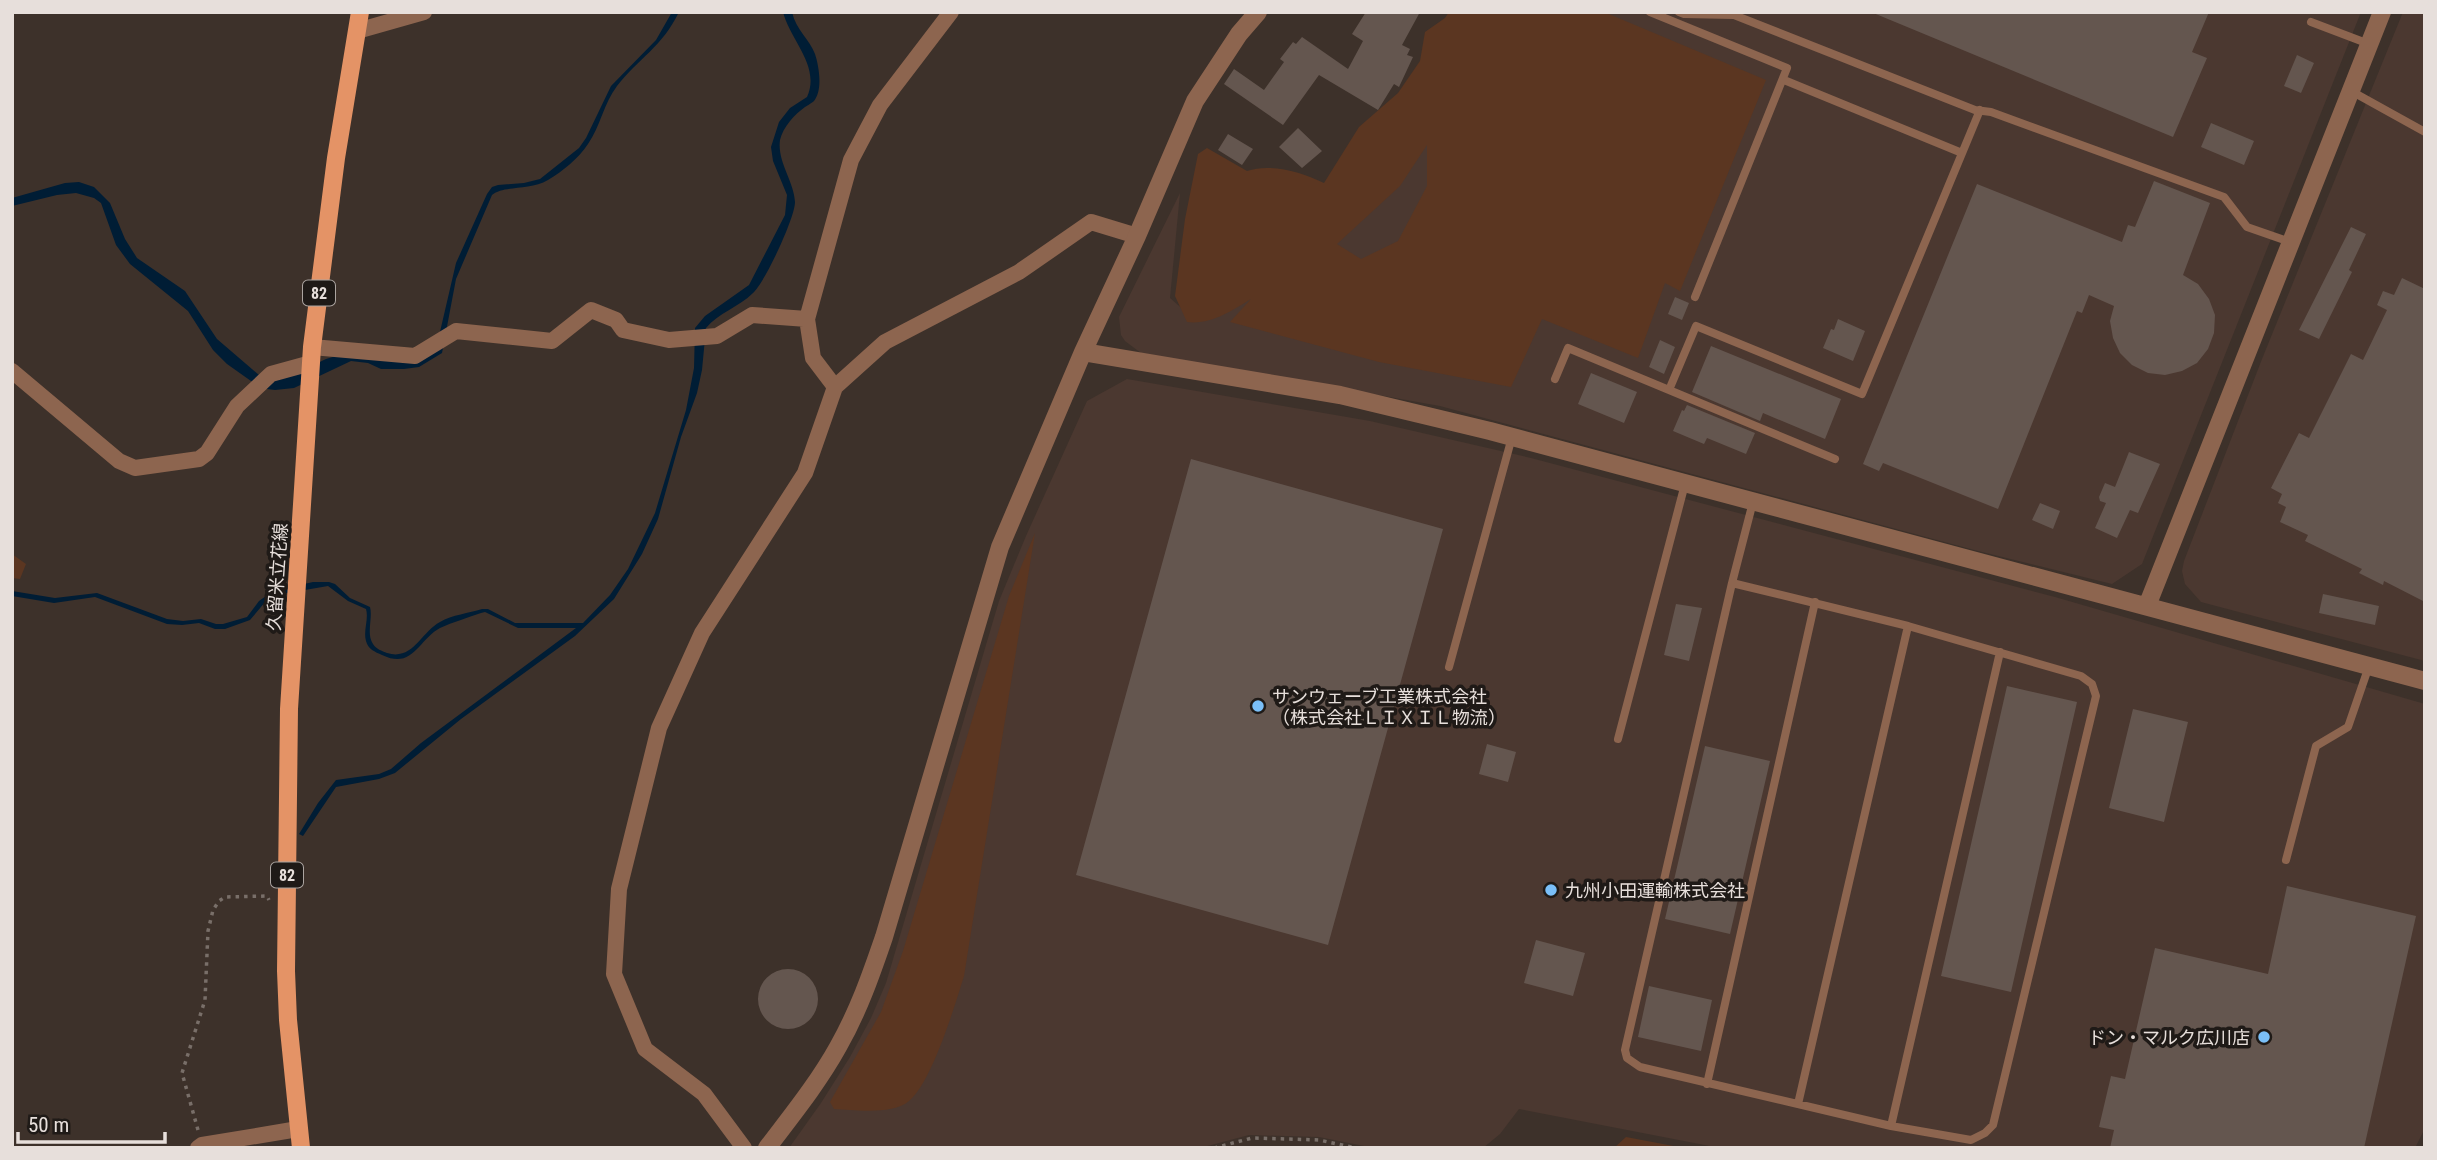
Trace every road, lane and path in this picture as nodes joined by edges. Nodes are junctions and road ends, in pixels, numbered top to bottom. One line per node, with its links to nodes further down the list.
1 (360, 12): 9 (main road, 久留米立花線 / 82)
2 (424, 12): 9 (street)
3 (951, 12): 19 (street)
4 (1258, 12): 16 (street)
5 (1650, 12): 11 (lane)
6 (1679, 12): 13 (lane)
7 (2382, 12): 10 (street)
8 (2311, 22): 10 (lane)
9 (357, 31): 21 (main road, 久留米立花線 / 82)
10 (2369, 44): 12 (street)
11 (1784, 80): 15 (lane); 18 (lane)
12 (2351, 91): 14 (lane); 17 (street)
13 (1980, 110): 15 (lane); 17 (lane)
14 (2425, 132)
15 (1962, 153): 25 (lane)
16 (1137, 236): 20 (street); 24 (street)
17 (2291, 242): 32 (street)
18 (1695, 297)
19 (807, 319): 21 (street); 24 (street)
20 (1083, 352): 26 (street); 48 (street)
21 (311, 355): 22 (street); 44 (main road, 久留米立花線 / 82)
22 (12, 372)
23 (1555, 379): 25 (lane)
24 (835, 387): 47 (street)
25 (1669, 390): 27 (lane)
26 (1513, 436): 28 (street); 36 (lane)
27 (1835, 459)
28 (1686, 483): 29 (street); 38 (lane)
29 (1754, 501): 30 (lane); 32 (street)
30 (1732, 583): 31 (lane); 41 (lane)
31 (1815, 602): 33 (lane); 41 (lane)
32 (2147, 606): 35 (street)
33 (1908, 626): 34 (lane); 42 (lane)
34 (2000, 652): 43 (lane); 43 (lane)
35 (2370, 666): 37 (street); 39 (lane)
36 (1450, 667)
37 (2425, 681)
38 (1618, 739)
39 (2286, 860)
40 (270, 901): 45 (path)
41 (1707, 1084): 42 (lane)
42 (1798, 1104): 43 (lane)
43 (1891, 1126)
44 (299, 1129): 45 (street); 46 (main road, 久留米立花線 / 82)
45 (200, 1146)
46 (302, 1148)
47 (744, 1148)
48 (766, 1148)
49 (1214, 1148): 50 (path)
50 (1356, 1148)

